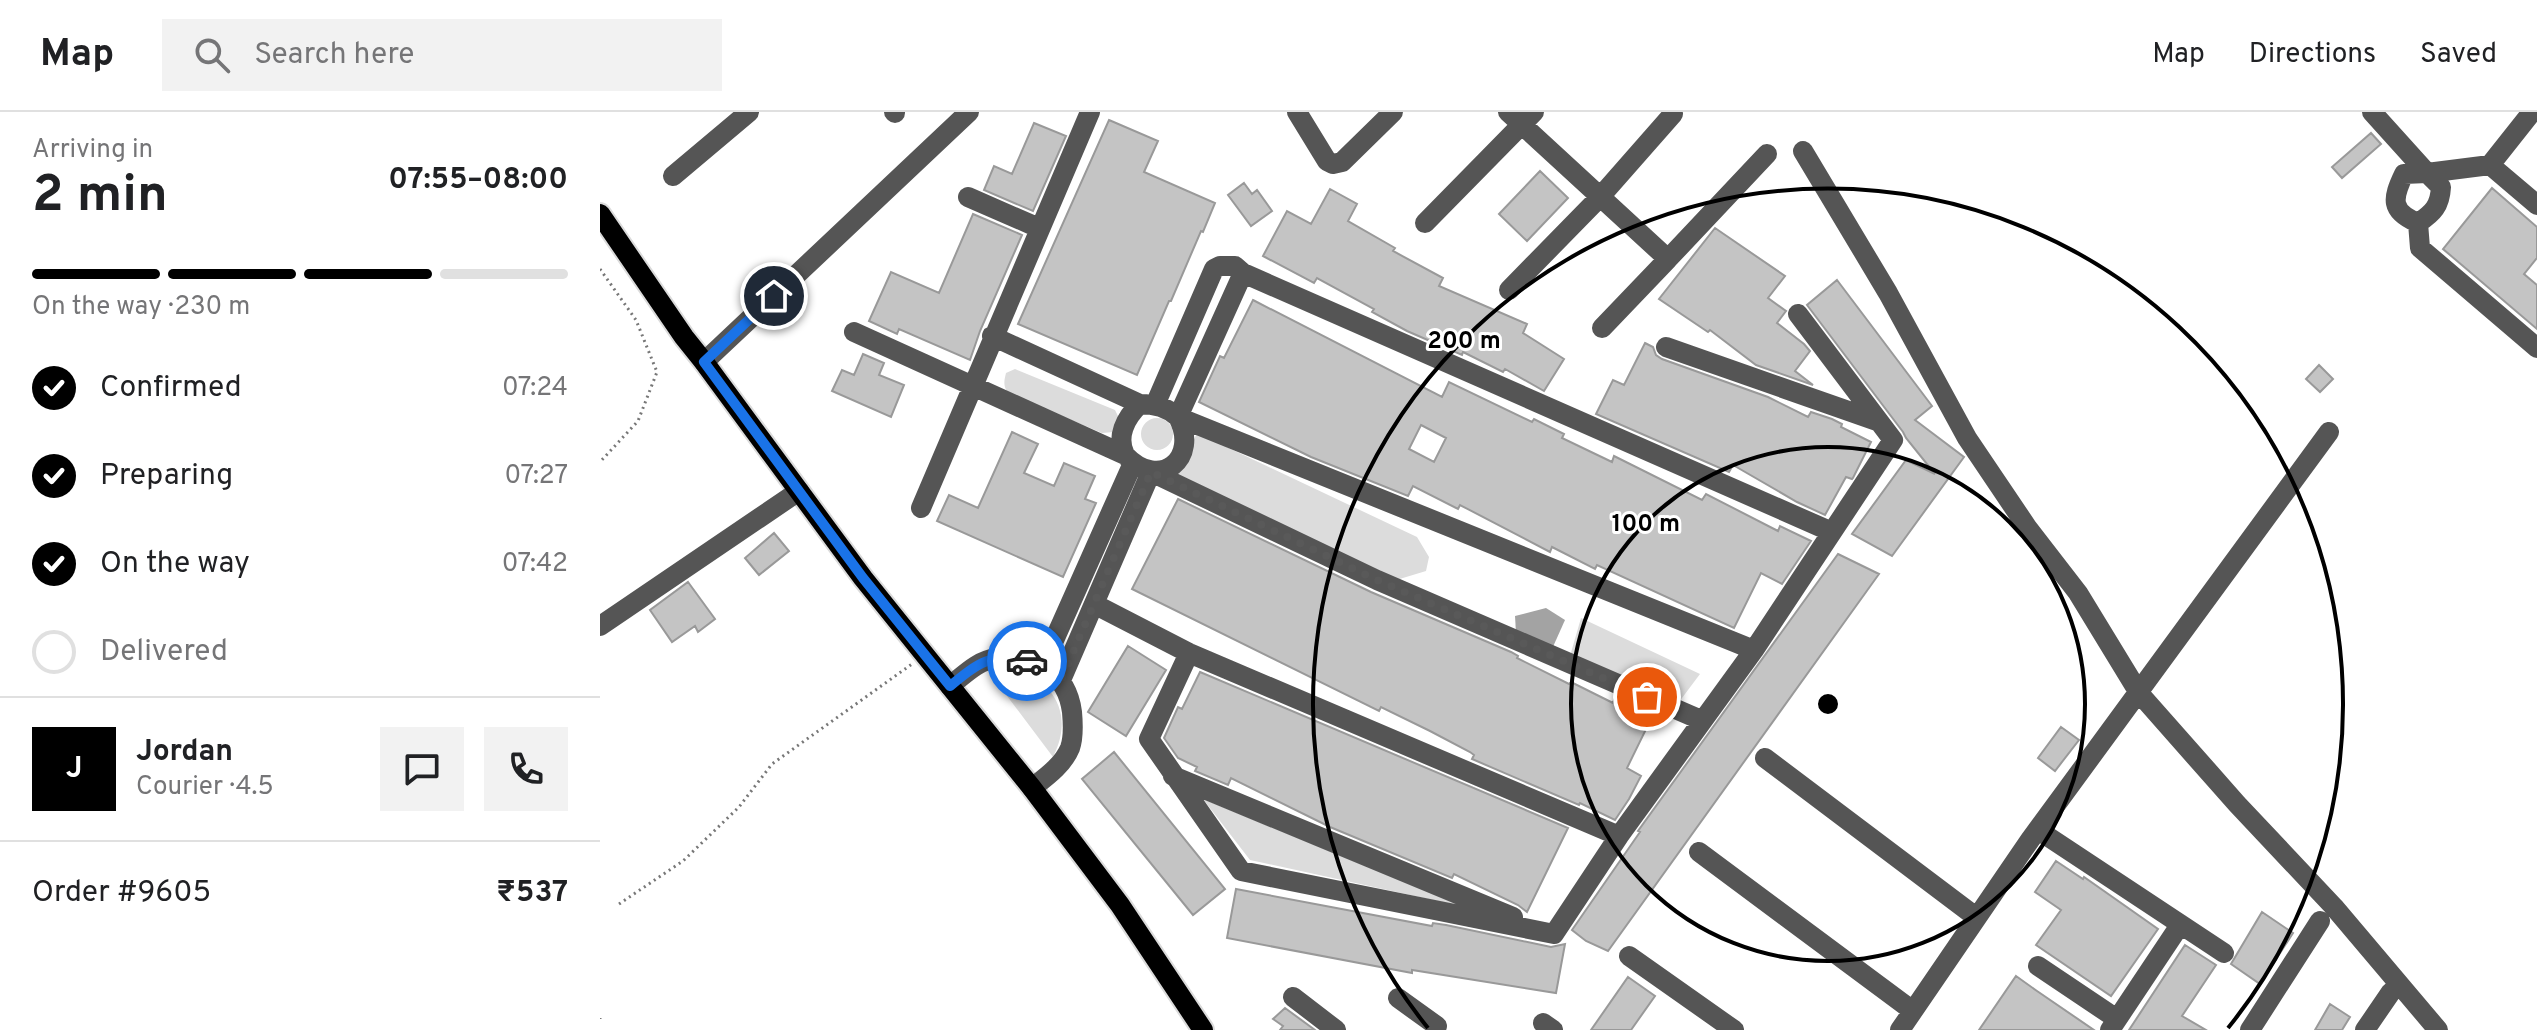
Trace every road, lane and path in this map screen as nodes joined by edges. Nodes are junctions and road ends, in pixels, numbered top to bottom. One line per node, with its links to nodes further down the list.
1 (749, 112): 14 (street)
2 (969, 112): 32 (street)
3 (1090, 112): 21 (street)
4 (1297, 112): 5 (street)
5 (1393, 112)
6 (2372, 112): 13 (street)
7 (2532, 112): 12 (street)
8 (1673, 114): 16 (street)
9 (1521, 116): 16 (street); 19 (street)
10 (1803, 151): 51 (street)
11 (1767, 154): 22 (street)
12 (2490, 165): 13 (street); 17 (street)
13 (2427, 173): 20 (street); 20 (street)
14 (673, 176)
15 (968, 197): 21 (street)
16 (1600, 197): 22 (street); 25 (street)
17 (2537, 205)
18 (600, 214): 32 (main road)
19 (1425, 223)
20 (2418, 223): 31 (street)
21 (1039, 228): 29 (street)
22 (1668, 259): 27 (street)
23 (600, 269): 38 (path)
24 (1243, 273): 34 (street); 35 (street); 42 (street)
25 (1509, 290)
26 (1798, 314): 36 (street)
27 (1602, 328)
28 (854, 332): 33 (street)
29 (992, 336): 33 (street); 34 (street)
30 (1666, 347): 36 (street)
31 (2537, 348)
32 (704, 362): 40 (main road)
33 (971, 387): 39 (street); 41 (street)
34 (1148, 405): 35 (street); 39 (street)
35 (1178, 417): 39 (street); 45 (street)
36 (1877, 421): 42 (street)
37 (2329, 432): 51 (street)
38 (600, 462)
39 (1136, 463): 43 (street); 48 (street); 52 (street)
40 (799, 491): 44 (street); 47 (main road)
41 (921, 508)
42 (1832, 532): 45 (street)
43 (1094, 604): 46 (street); 49 (street)
44 (600, 626)
45 (1754, 650): 52 (street)
46 (1189, 653): 54 (street); 57 (street)
47 (924, 655): 50 (main road); 59 (path)
48 (1043, 665): 49 (street); 50 (street)
49 (1061, 680): 55 (street)
50 (950, 686): 55 (main road)
51 (2139, 693): 56 (street); 79 (street)
52 (1701, 720): 57 (street)
53 (1765, 758): 60 (street)
54 (1173, 776): 63 (street); 63 (street)
55 (1032, 788): 73 (main road)
56 (2038, 830): 60 (street); 62 (street)
57 (1619, 836): 63 (street)
58 (1699, 852): 70 (street)
59 (619, 904)
60 (1976, 917): 70 (street)
61 (2320, 921): 77 (street)
62 (2180, 925): 64 (street); 71 (street)
63 (1554, 934)
64 (2224, 953)
65 (1629, 956): 75 (street)
66 (2038, 966): 71 (street)
67 (2391, 992): 78 (street)
68 (1293, 997): 74 (street)
69 (1398, 998): 72 (street)
70 (1913, 1011): 76 (street)
71 (2113, 1025)
72 (1438, 1029)
73 (1203, 1030)
74 (1336, 1030)
75 (1734, 1030)
76 (1900, 1030)
77 (2250, 1030)
78 (2365, 1030)
79 (2438, 1030)

